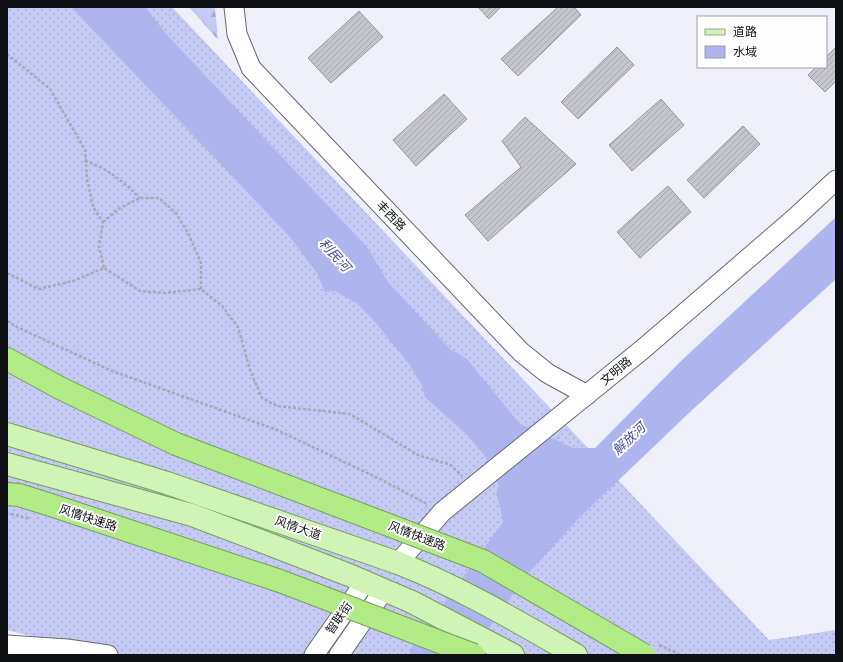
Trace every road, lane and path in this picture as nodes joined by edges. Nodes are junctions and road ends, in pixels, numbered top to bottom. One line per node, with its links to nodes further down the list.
1 (234, 7): 12 (street, 丰西路)
2 (7, 54): 3 (path)
3 (85, 161): 5 (path); 6 (path)
4 (836, 180): 12 (street, 文明路)
5 (140, 198): 6 (path); 9 (path)
6 (103, 222): 7 (path)
7 (104, 268): 8 (path); 9 (path)
8 (7, 273)
9 (201, 290): 15 (path)
10 (7, 321): 17 (path)
11 (7, 359): 27 (highway, 风情快速路, bridge)
12 (587, 395): 15 (street, 文明路)
13 (7, 434): 18 (main road, 风情大道)
14 (7, 464): 19 (main road, 风情大道)
15 (469, 491): 17 (street, 文明路)
16 (13, 495): 25 (highway, 风情快速路, bridge)
17 (442, 512): 18 (street, 文明路)
18 (398, 563): 26 (main road, 风情大道)
19 (374, 586): 21 (main road, 风情大道); 23 (street, 智联街); 24 (street, 智联街)
20 (7, 645): 22 (street)
21 (507, 652)
22 (108, 655)
23 (314, 655)
24 (339, 655)
25 (474, 655)
26 (576, 655)
27 (644, 655)

